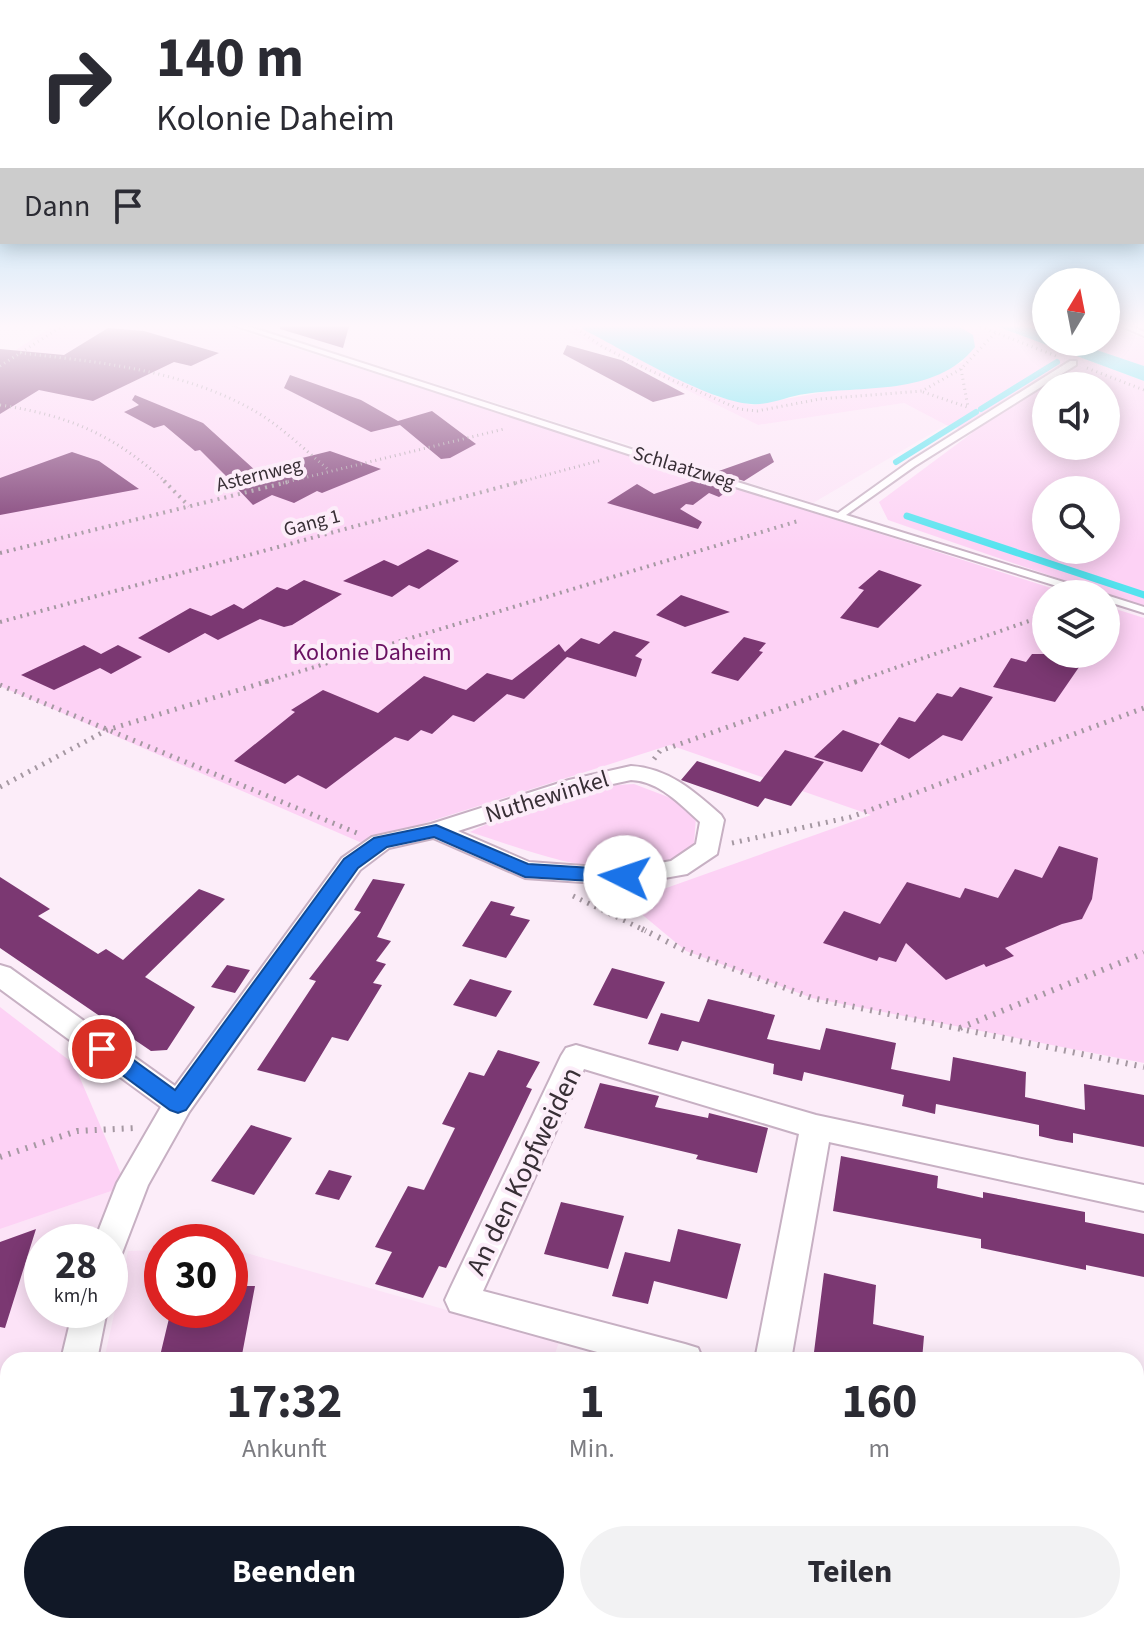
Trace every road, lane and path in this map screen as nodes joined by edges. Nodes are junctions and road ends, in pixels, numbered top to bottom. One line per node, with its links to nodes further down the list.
1 (232, 399): 13 (path)
2 (467, 399): 12 (lane, Schlaatzweg)
3 (718, 399): 4 (path)
4 (819, 399)
5 (946, 399): 9 (path)
6 (967, 399): 9 (path)
7 (1016, 399): 10 (lane)
8 (0, 405): 14 (path)
9 (968, 407): 10 (path)
10 (991, 415): 16 (lane)
11 (510, 427): 13 (path, Asternweg)
12 (631, 452): 15 (lane, Schlaatzweg); 22 (path, Gang 1)
13 (330, 471): 14 (path, Asternweg)
14 (189, 506): 17 (path, Asternweg)
15 (825, 512): 16 (lane, Schlaatzweg); 25 (path)
16 (839, 516): 18 (lane, Schlaatzweg)
17 (0, 553)
18 (1047, 580)
19 (1120, 602): 20 (lane)
20 (1144, 610)
21 (1032, 620): 26 (path)
22 (0, 622)
23 (0, 685): 25 (path)
24 (1144, 708): 30 (path)
25 (107, 730): 27 (path); 29 (path)
26 (644, 773): 28 (street, Nuthewinkel); 30 (street, Nuthewinkel)
27 (0, 787)
28 (436, 830): 29 (street, Nuthewinkel); 31 (street, Nuthewinkel)
29 (381, 842): 36 (street, Nuthewinkel)
30 (708, 848): 31 (street, Nuthewinkel)
31 (525, 870): 34 (path)
32 (1144, 953): 34 (path)
33 (0, 975): 36 (street)
34 (959, 1028): 35 (path)
35 (1144, 1067)
36 (172, 1115): 38 (path); 40 (street, Nuthewinkel)
37 (816, 1127): 39 (street, An den Kopfweiden); 43 (street, An den Kopfweiden); 44 (street)
38 (0, 1157)
39 (1144, 1198)
40 (117, 1224)
41 (86, 1328): 42 (street)
42 (81, 1352)
43 (655, 1352)
44 (774, 1352)

